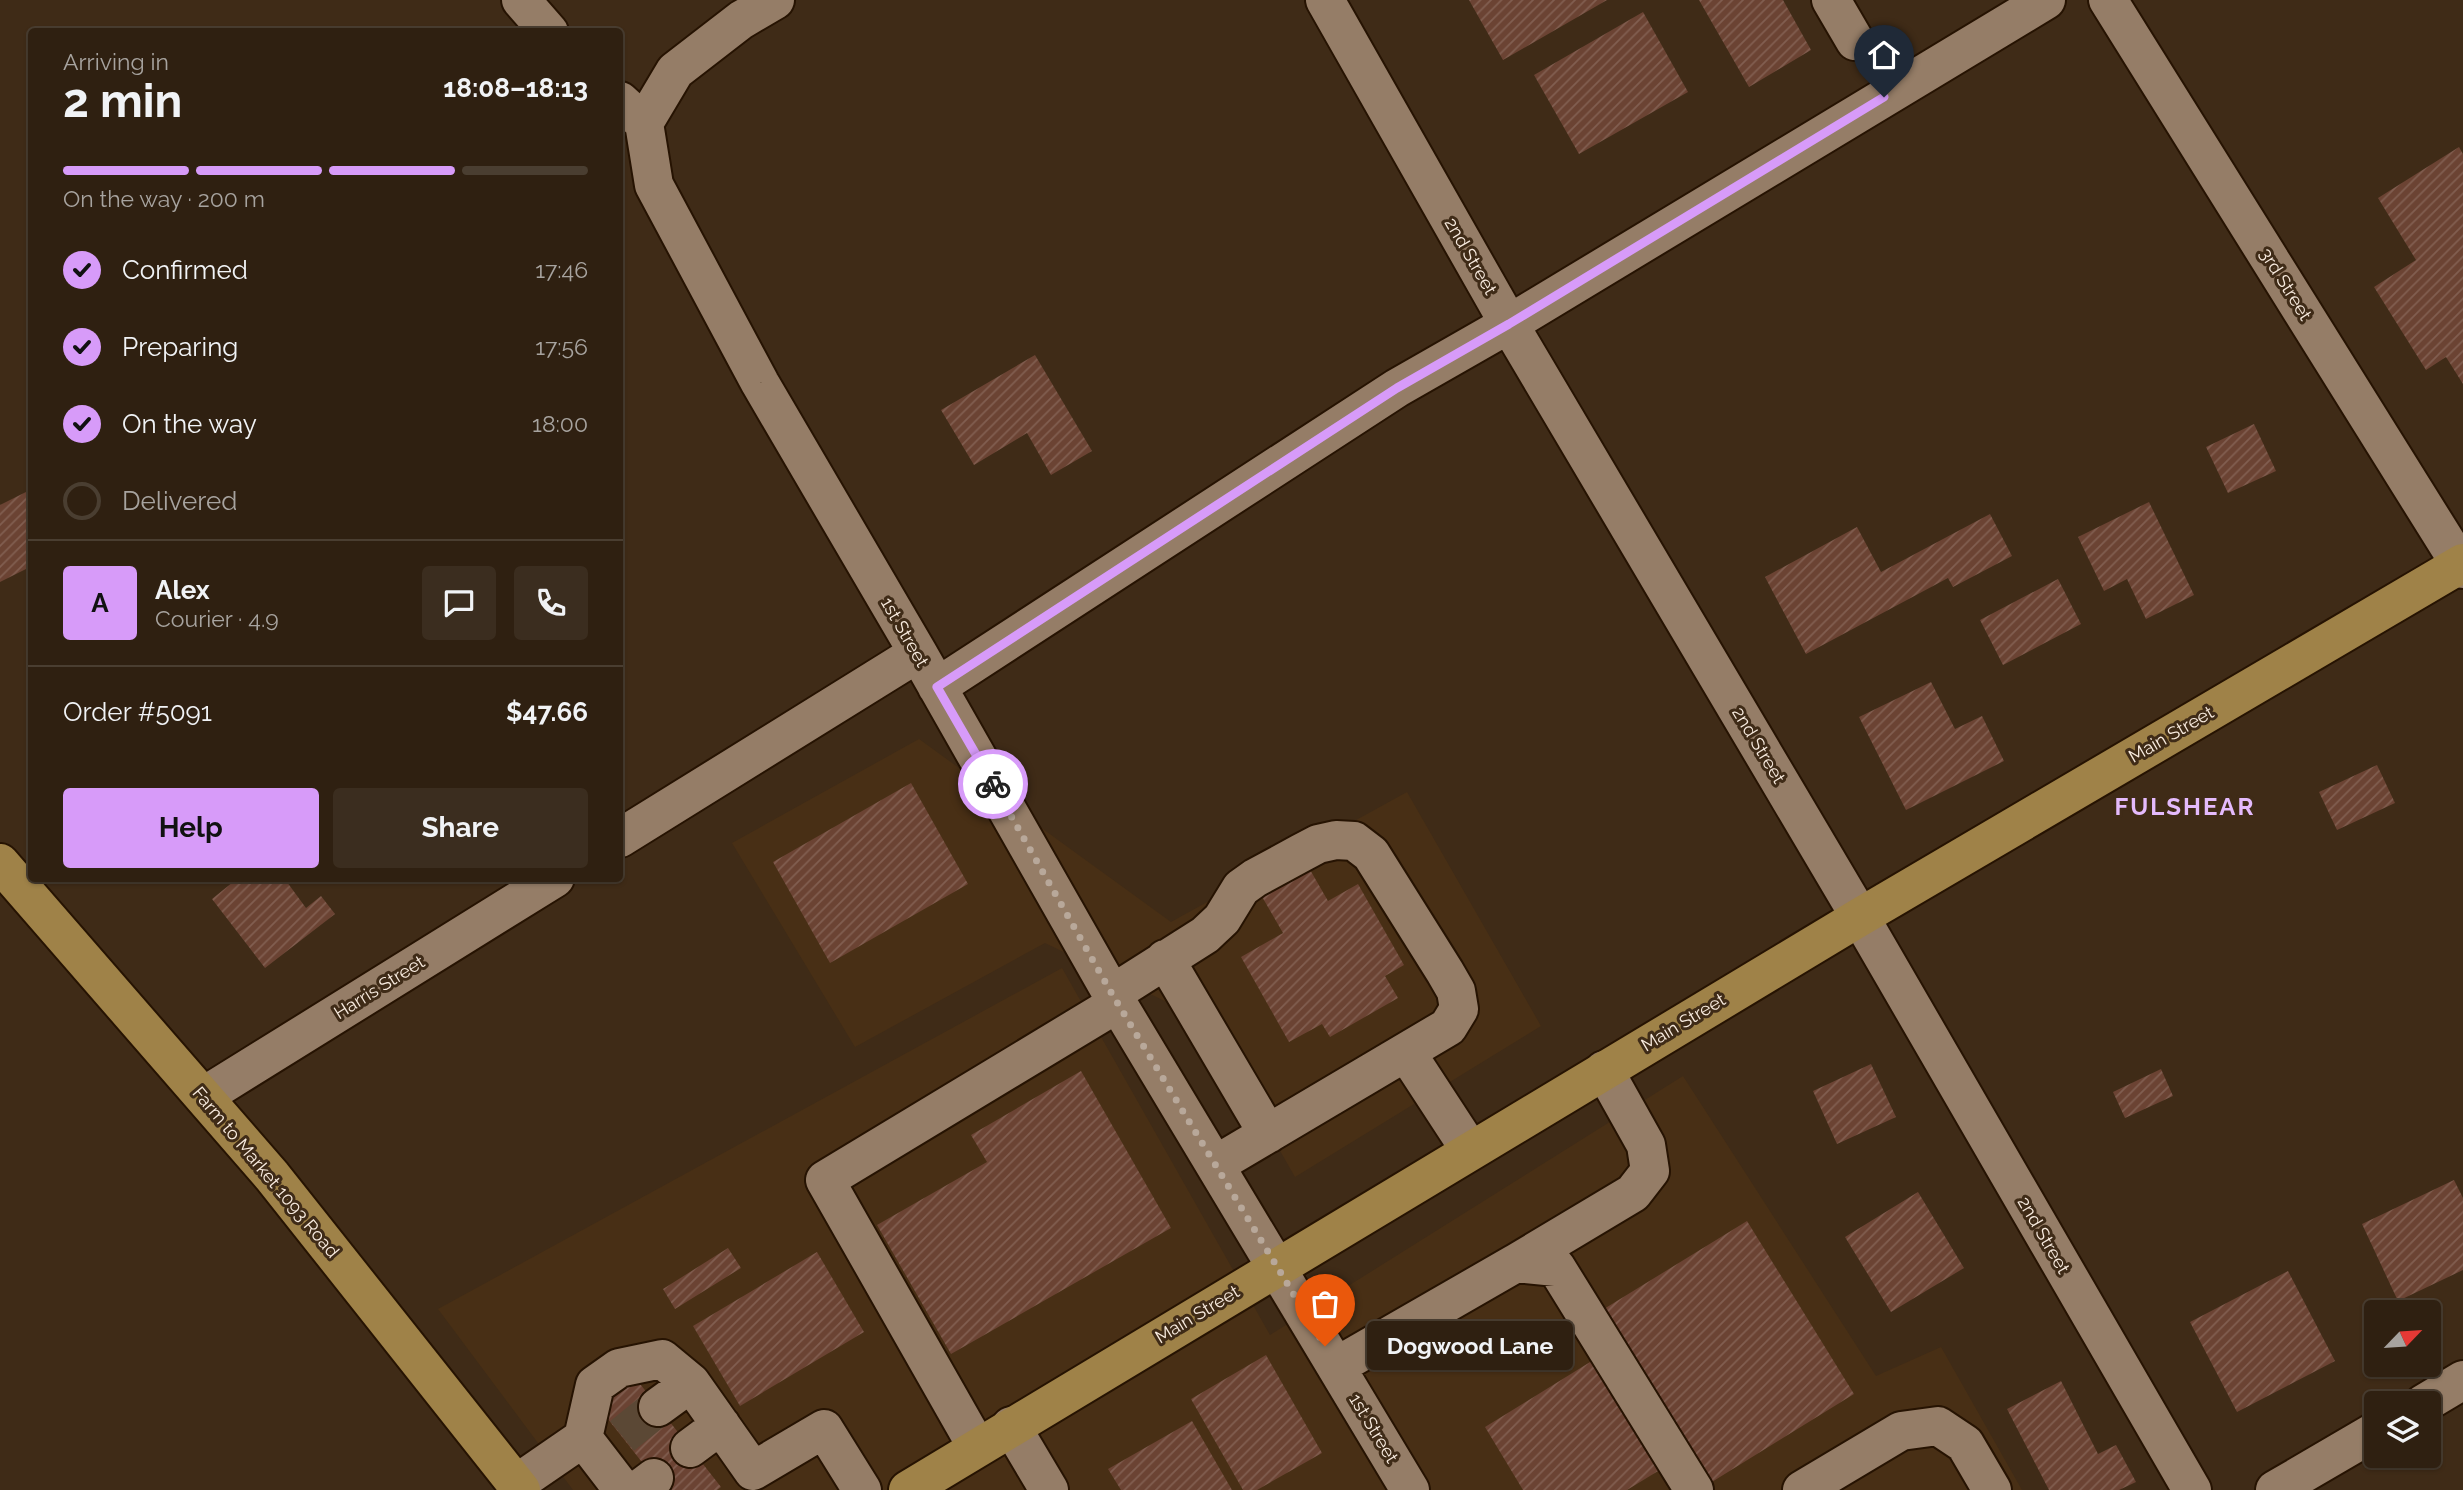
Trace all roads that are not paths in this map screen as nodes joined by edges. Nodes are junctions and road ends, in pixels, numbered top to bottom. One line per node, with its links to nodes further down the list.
1 (521, 0): 7 (street)
2 (775, 0): 9 (street)
3 (1325, 0): 10 (street, 2nd Street)
4 (1831, 0): 8 (street)
5 (2046, 0): 10 (street)
6 (2108, 0): 11 (street, 3rd Street)
7 (545, 28)
8 (1855, 41)
9 (632, 112): 12 (street, 1st Street)
10 (1509, 324): 13 (street); 17 (street, 2nd Street)
11 (2462, 566): 17 (main road, Main Street)
12 (918, 653): 13 (street, 1st Street); 14 (street)
13 (937, 687): 19 (street, 1st Street)
14 (623, 836)
15 (0, 863): 22 (main road, Farm to Market 1093 Road)
16 (549, 882): 22 (street, Harris Street)
17 (1860, 916): 21 (main road, Main Street); 49 (street, 2nd Street)
18 (1165, 959): 19 (street); 20 (street); 23 (street)
19 (1115, 998): 25 (street, 1st Street); 37 (street)
20 (1406, 1052): 23 (street); 24 (street)
21 (1604, 1070): 24 (main road, Main Street); 26 (street)
22 (204, 1096): 41 (main road, Farm to Market 1093 Road)
23 (1268, 1133): 25 (street)
24 (1470, 1150): 27 (main road, Main Street)
25 (1215, 1165): 27 (street, 1st Street)
26 (1516, 1263): 28 (street); 46 (street)
27 (1277, 1266): 28 (street, 1st Street); 34 (main road, Main Street)
28 (1337, 1366): 45 (street, 1st Street)
29 (2463, 1380): 31 (street)
30 (691, 1383): 32 (street); 33 (street); 36 (street)
31 (2441, 1393)
32 (658, 1407)
33 (721, 1425): 38 (street); 39 (street)
34 (1011, 1426): 37 (main road, Main Street); 44 (street)
35 (2364, 1438): 50 (street)
36 (601, 1443): 40 (street); 41 (street)
37 (977, 1447): 42 (main road, Main Street)
38 (690, 1448)
39 (741, 1480): 43 (street)
40 (638, 1486)
41 (517, 1488)
42 (916, 1488)
43 (862, 1490)
44 (1049, 1490)
45 (1410, 1490)
46 (1694, 1490)
47 (1802, 1490): 48 (street)
48 (1992, 1490)
49 (2192, 1490)
50 (2275, 1490)

